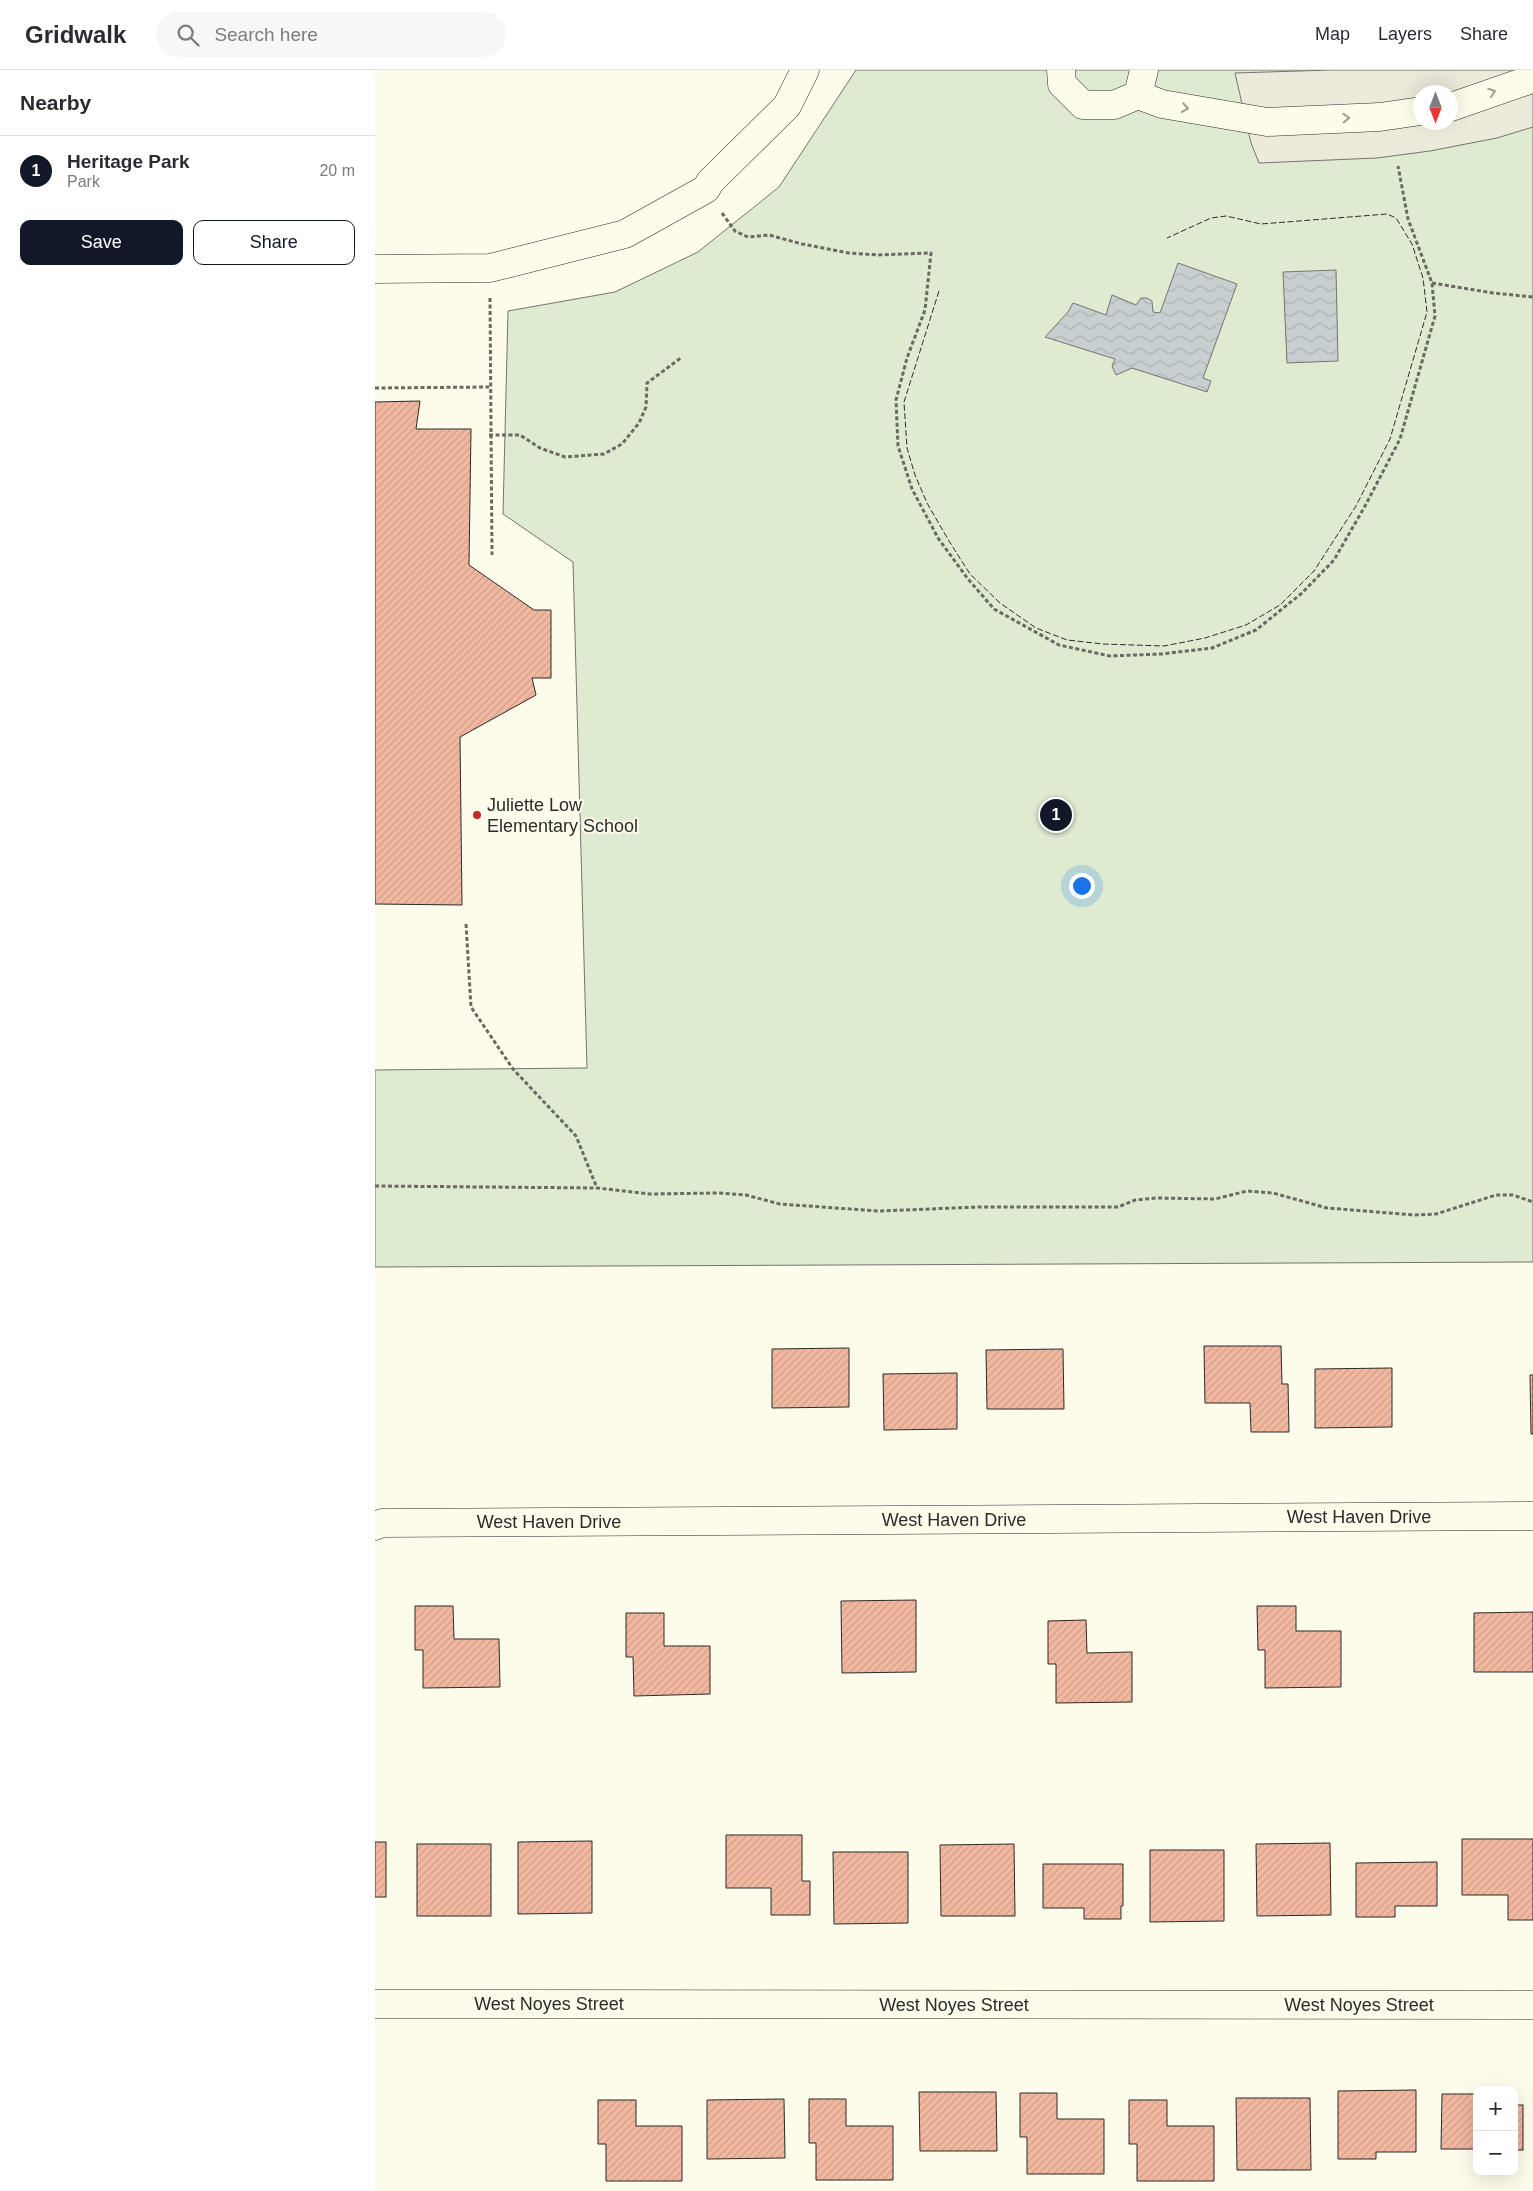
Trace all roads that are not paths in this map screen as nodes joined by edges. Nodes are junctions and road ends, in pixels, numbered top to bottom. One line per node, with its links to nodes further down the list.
1 (805, 70): 7 (street)
2 (1061, 70): 4 (street)
3 (1533, 76): 5 (street, one-way to 3)
4 (1141, 83): 6 (street, one-way to 6)
5 (1458, 105)
6 (1413, 112)
7 (375, 269)
8 (1533, 1516): 9 (street, West Haven Drive)
9 (375, 1526)
10 (375, 2004): 11 (street, West Noyes Street)
11 (1533, 2005)

